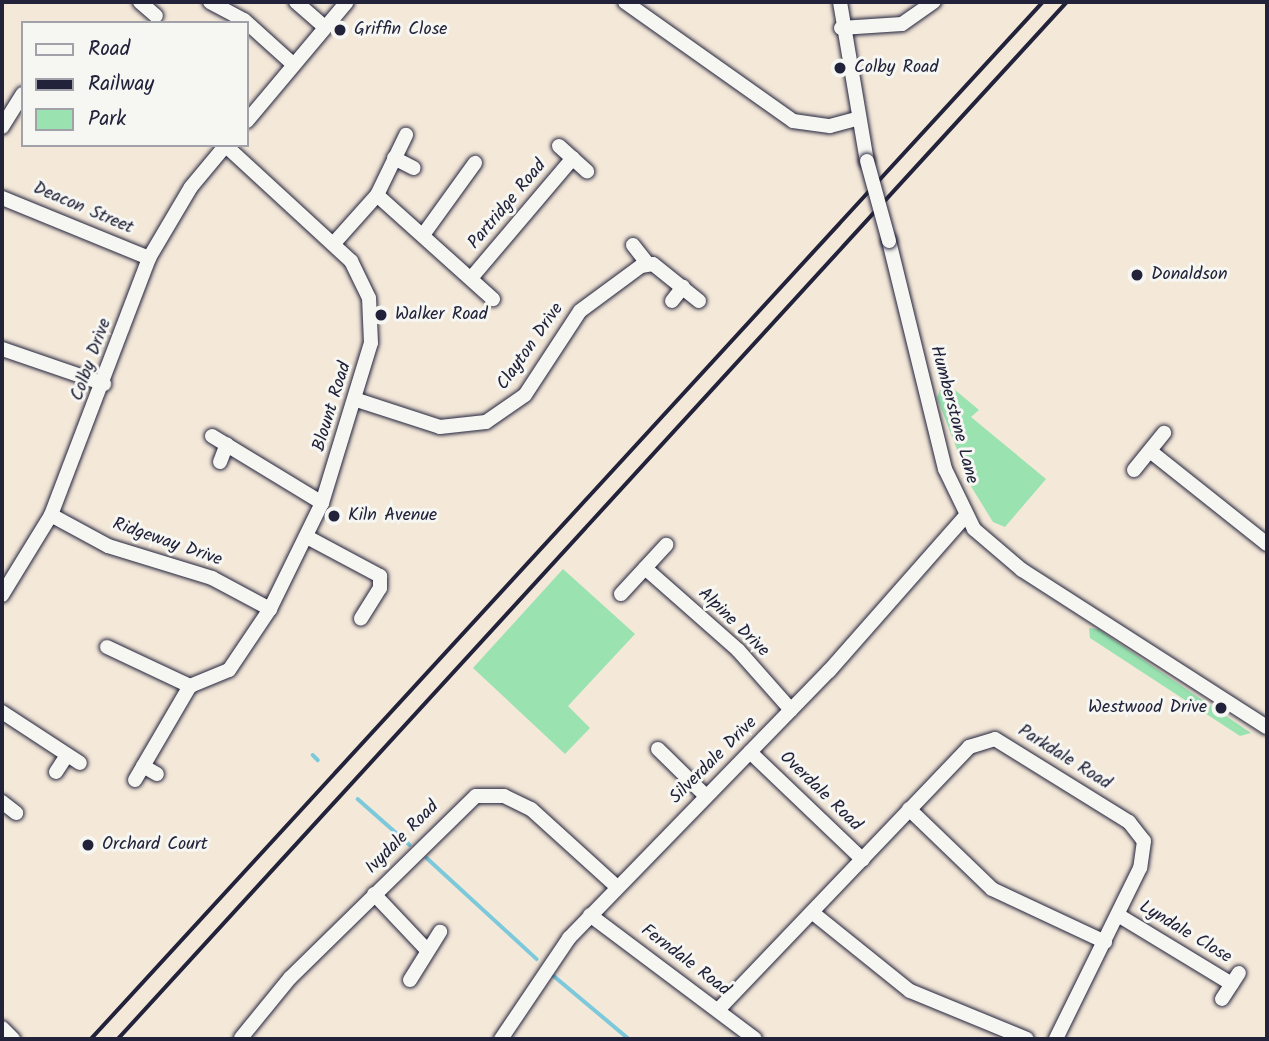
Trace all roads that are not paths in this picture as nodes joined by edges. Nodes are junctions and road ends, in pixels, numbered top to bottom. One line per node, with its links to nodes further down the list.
1 (210, 2): 9 (street)
2 (296, 2): 11 (street)
3 (347, 2): 11 (street)
4 (625, 2): 15 (street)
5 (840, 2): 12 (street, Humberstone Lane)
6 (934, 2): 12 (street)
7 (144, 3): 8 (street)
8 (156, 16)
9 (245, 21)
10 (248, 24): 13 (street)
11 (325, 27): 13 (street)
12 (841, 27): 15 (street, Humberstone Lane)
13 (294, 65): 17 (street)
14 (21, 97): 16 (street)
15 (857, 119): 50 (street, Humberstone Lane, bridge)
16 (4, 120)
17 (248, 120)
18 (406, 135): 22 (street)
19 (559, 146): 23 (street, Partridge Road)
20 (225, 147): 32 (street, Colby Drive)
21 (227, 147): 30 (street, Blount Road)
22 (394, 158): 25 (street); 27 (street)
23 (573, 158): 26 (street, Partridge Road); 34 (street, Partridge Road)
24 (475, 163): 29 (street)
25 (414, 168)
26 (587, 171)
27 (377, 195): 29 (street); 30 (street)
28 (2, 198): 32 (street, Deacon Street)
29 (423, 234): 34 (street)
30 (335, 242): 41 (street, Blount Road)
31 (633, 245): 33 (street)
32 (149, 258): 40 (street, Colby Drive)
33 (647, 263): 35 (street); 41 (street, Clayton Drive)
34 (472, 277): 36 (street)
35 (683, 287): 37 (street); 38 (street)
36 (493, 299)
37 (699, 300)
38 (672, 301)
39 (2, 349): 40 (street)
40 (104, 384): 49 (street, Colby Drive)
41 (357, 400): 48 (street, Blount Road)
42 (1164, 433): 45 (street)
43 (212, 436): 44 (street)
44 (227, 444): 46 (street); 48 (street)
45 (1150, 451): 47 (street); 52 (street)
46 (220, 462)
47 (1135, 470)
48 (322, 503): 51 (street, Blount Road)
49 (51, 515): 55 (street, Colby Drive); 57 (street, Ridgeway Drive)
50 (965, 517): 61 (street, Silverdale Drive); 63 (street, Humberstone Lane)
51 (307, 537): 57 (street, Blount Road); 58 (street)
52 (1267, 544)
53 (666, 545): 54 (street)
54 (645, 568): 56 (street); 61 (street, Alpine Drive)
55 (3, 589)
56 (621, 594)
57 (270, 609): 60 (street, Blount Road)
58 (361, 618)
59 (127, 636): 60 (street)
60 (190, 686): 68 (street)
61 (791, 710): 65 (street, Silverdale Drive)
62 (2, 712): 66 (street)
63 (1267, 727)
64 (658, 748): 72 (street)
65 (750, 752): 72 (street, Silverdale Drive); 76 (street, Overdale Road)
66 (67, 755): 67 (street); 69 (street)
67 (80, 763)
68 (143, 766): 70 (street); 71 (street)
69 (57, 772)
70 (157, 774)
71 (135, 780)
72 (706, 796): 77 (street, Silverdale Drive)
73 (2, 802): 75 (street)
74 (909, 809): 76 (street, Parkdale Road); 81 (street, Parkdale Road); 83 (street)
75 (16, 813)
76 (863, 860): 79 (street, Parkdale Road)
77 (617, 887): 78 (street, Ivydale Road); 80 (street, Silverdale Drive)
78 (374, 894): 84 (street); 90 (street, Ivydale Road)
79 (813, 913): 87 (street, Parkdale Road); 93 (street)
80 (590, 915): 87 (street, Ferndale Road); 91 (street, Silverdale Drive)
81 (1118, 915): 83 (street, Parkdale Road); 86 (street, Lyndale Close)
82 (440, 932): 84 (street)
83 (1105, 942): 94 (street, Parkdale Road)
84 (427, 950): 85 (street)
85 (410, 980)
86 (1222, 999)
87 (718, 1010): 92 (street, Ferndale Road)
88 (2, 1028): 89 (street)
89 (13, 1039)
90 (242, 1039)
91 (501, 1039)
92 (755, 1039)
93 (1027, 1039)
94 (1056, 1039)

